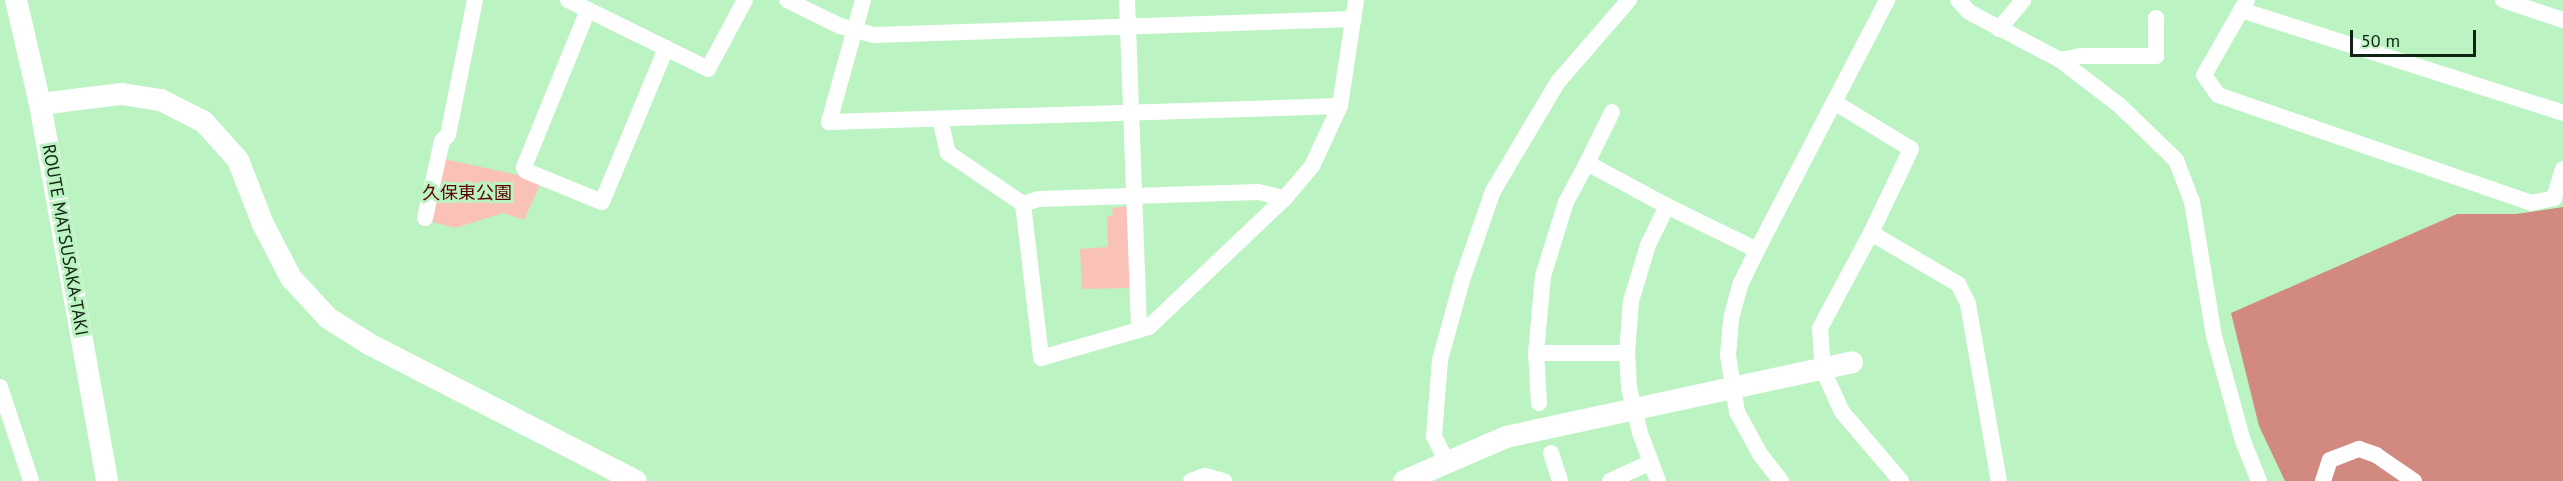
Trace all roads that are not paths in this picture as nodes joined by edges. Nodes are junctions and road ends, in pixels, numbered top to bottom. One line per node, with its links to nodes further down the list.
1 (16, 0): 25 (street, ROUTE MATSUSAKA-TAKI)
2 (475, 0): 37 (street)
3 (568, 0): 15 (street)
4 (745, 0): 22 (street)
5 (787, 0): 21 (street)
6 (863, 0): 21 (street)
7 (1127, 0): 19 (street)
8 (1356, 0): 17 (street)
9 (1629, 0): 50 (street)
10 (1887, 0): 24 (street)
11 (1958, 0): 20 (street)
12 (2023, 0): 20 (street)
13 (2503, 0): 18 (street)
14 (2244, 5): 29 (street); 32 (street)
15 (588, 10): 22 (street); 22 (street)
16 (2156, 18): 23 (street)
17 (1354, 19): 19 (street); 26 (street)
18 (2563, 20)
19 (1128, 28): 21 (street); 27 (street)
20 (1999, 29): 23 (street)
21 (853, 31): 30 (street)
22 (666, 48)
23 (2060, 60): 64 (street)
24 (1834, 102): 38 (street); 39 (street)
25 (40, 104): 53 (street, ROUTE MATSUSAKA-TAKI); 54 (street)
26 (1340, 106): 27 (street); 34 (street)
27 (1130, 112): 30 (street); 33 (street)
28 (1612, 112): 31 (street)
29 (2563, 113)
30 (940, 119): 35 (street)
31 (1587, 163): 36 (street); 42 (street)
32 (2563, 169)
33 (1133, 196): 34 (street); 35 (street); 40 (street)
34 (1285, 198): 40 (street)
35 (1023, 204): 40 (street)
36 (1667, 206): 39 (street); 41 (street)
37 (425, 218)
38 (1871, 233): 44 (street); 63 (street)
39 (1757, 250): 46 (street)
40 (1139, 330)
41 (1627, 352): 42 (street); 48 (street)
42 (1536, 353): 47 (street)
43 (1852, 362): 44 (street)
44 (1823, 370): 46 (street); 62 (street)
45 (0, 387): 52 (street)
46 (1733, 389): 48 (street); 61 (street)
47 (1539, 403)
48 (1635, 410): 50 (street); 51 (street)
49 (1551, 453): 58 (street)
50 (1446, 460): 57 (street)
51 (1649, 463): 59 (street); 60 (street)
52 (31, 481)
53 (107, 481)
54 (636, 481)
55 (1191, 481): 56 (street)
56 (1224, 481)
57 (1404, 481)
58 (1560, 481)
59 (1610, 481)
60 (1658, 481)
61 (1781, 481)
62 (1901, 481)
63 (1999, 481)
64 (2259, 481)
65 (2323, 481): 66 (street)
66 (2414, 481)

